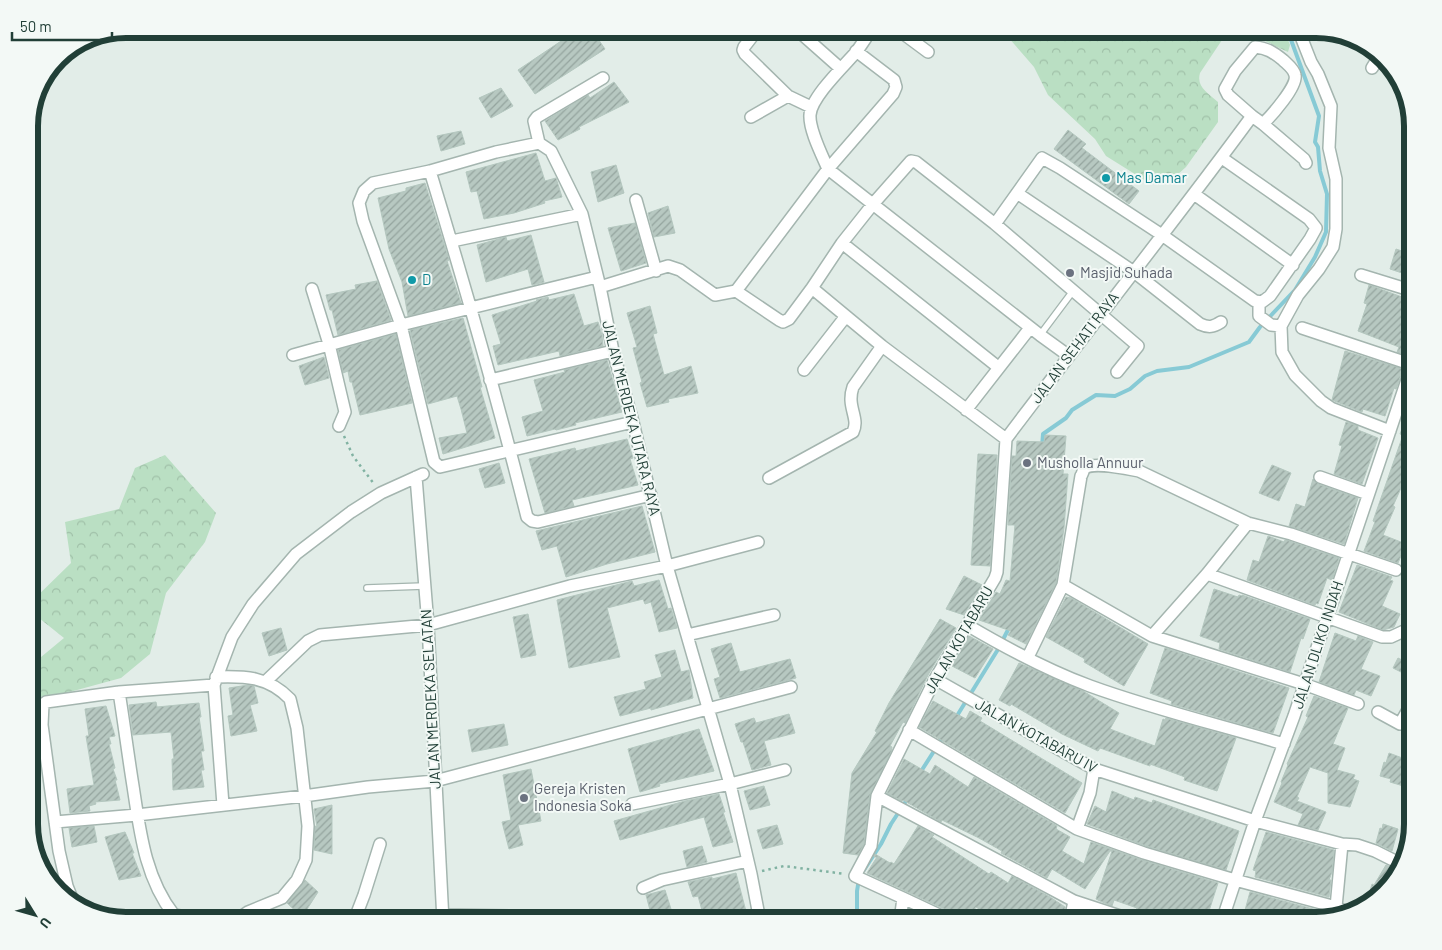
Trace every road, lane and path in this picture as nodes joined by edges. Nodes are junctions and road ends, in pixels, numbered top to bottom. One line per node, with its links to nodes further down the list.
1 (750, 38): 12 (street)
2 (806, 38): 9 (street)
3 (865, 38): 6 (street)
4 (909, 38): 7 (street)
5 (1302, 38): 47 (street)
6 (856, 51): 9 (street); 20 (street)
7 (928, 52)
8 (1376, 61): 10 (street)
9 (840, 68): 13 (street)
10 (1372, 68)
11 (603, 78): 17 (street)
12 (788, 96): 13 (street); 15 (street)
13 (811, 107): 20 (street)
14 (1252, 116): 16 (street); 16 (street); 18 (street, JALAN SEHATI RAYA)
15 (751, 117)
16 (1263, 124): 19 (street)
17 (539, 143): 21 (street); 26 (street, JALAN MERDEKA UTARA RAYA)
18 (1222, 158): 23 (street, JALAN SEHATI RAYA); 31 (street)
19 (1306, 163)
20 (828, 170): 25 (street); 39 (street)
21 (430, 171): 29 (street); 46 (street)
22 (1017, 193): 27 (street); 28 (street); 33 (street)
23 (1194, 194): 28 (street, JALAN SEHATI RAYA); 31 (street)
24 (636, 200): 32 (street)
25 (873, 204): 27 (street); 30 (street); 48 (street)
26 (582, 214): 29 (street); 35 (street, JALAN MERDEKA UTARA RAYA)
27 (995, 224): 40 (street)
28 (1162, 235): 33 (street, JALAN SEHATI RAYA); 41 (street)
29 (452, 241): 42 (street)
30 (842, 244): 36 (street); 56 (street)
31 (1293, 265): 41 (street)
32 (656, 271): 35 (street); 39 (street)
33 (1134, 272): 43 (street, JALAN SEHATI RAYA); 45 (street)
34 (1361, 275): 37 (street)
35 (598, 282): 42 (street); 53 (street, JALAN MERDEKA UTARA RAYA)
36 (812, 288): 39 (street); 44 (street)
37 (1404, 288)
38 (312, 289): 51 (street)
39 (736, 291)
40 (1073, 292): 43 (street); 50 (lane)
41 (1259, 302): 47 (street)
42 (470, 309): 46 (street); 60 (street)
43 (1100, 315): 55 (street, JALAN SEHATI RAYA); 59 (street)
44 (846, 316): 52 (street); 58 (street)
45 (1221, 322)
46 (401, 325): 51 (street); 68 (street)
47 (1276, 326): 65 (street)
48 (1030, 328): 50 (street); 56 (street)
49 (1302, 328): 57 (street)
50 (1040, 335): 55 (street)
51 (329, 344): 54 (street); 64 (street)
52 (882, 346): 62 (street); 70 (street)
53 (613, 351): 60 (street); 63 (street, JALAN MERDEKA UTARA RAYA)
54 (293, 355)
55 (1068, 356): 66 (street, JALAN SEHATI RAYA)
56 (998, 367): 62 (street)
57 (1404, 368)
58 (804, 370)
59 (1118, 372)
60 (490, 380): 67 (street)
61 (1404, 393): 65 (street, JALAN DLIKO INDAH)
62 (966, 410): 66 (street)
63 (633, 422): 67 (street); 73 (street, JALAN MERDEKA UTARA RAYA)
64 (339, 426): 71 (path)
65 (1390, 431): 72 (street, JALAN DLIKO INDAH)
66 (1006, 439): 86 (street, JALAN KOTABARU)
67 (511, 451): 68 (street); 73 (street)
68 (427, 473): 71 (street); 81 (street, JALAN MERDEKA SELATAN)
69 (1320, 476): 72 (street)
70 (769, 478)
71 (381, 493): 92 (street)
72 (1368, 494): 76 (street, JALAN DLIKO INDAH)
73 (651, 495): 77 (street, JALAN MERDEKA UTARA RAYA)
74 (1248, 523): 76 (street); 79 (street); 80 (street)
75 (758, 542): 77 (street)
76 (1348, 554): 78 (street); 84 (street, JALAN DLIKO INDAH)
77 (667, 566): 85 (street); 88 (street, JALAN MERDEKA UTARA RAYA)
78 (1396, 570)
79 (1207, 574): 84 (street); 89 (street)
80 (1063, 585): 89 (street); 90 (street)
81 (424, 586): 82 (lane); 85 (street, JALAN MERDEKA SELATAN)
82 (367, 588)
83 (774, 615): 88 (street)
84 (1327, 617): 87 (street); 94 (street, JALAN DLIKO INDAH)
85 (428, 625): 93 (street); 105 (street, JALAN MERDEKA SELATAN)
86 (967, 625): 90 (street); 91 (street, JALAN KOTABARU)
87 (1404, 631)
88 (688, 635): 98 (street, JALAN MERDEKA UTARA RAYA)
89 (1152, 636): 94 (street)
90 (1028, 657): 102 (street)
91 (935, 679): 101 (street, JALAN KOTABARU); 103 (street, JALAN KOTABARU IV)
92 (215, 681): 93 (street); 96 (street); 110 (street)
93 (266, 682): 107 (street)
94 (1304, 684): 97 (street); 102 (street, JALAN DLIKO INDAH)
95 (791, 687): 98 (street)
96 (119, 692): 111 (street); 113 (street)
97 (1358, 704)
98 (709, 709): 105 (street); 106 (street, JALAN MERDEKA UTARA RAYA)
99 (1378, 712): 100 (street)
100 (1404, 717)
101 (909, 730): 108 (street, JALAN KOTABARU); 114 (street)
102 (1284, 744): 112 (street, JALAN DLIKO INDAH)
103 (1094, 769): 112 (street, JALAN KOTABARU IV); 114 (street)
104 (786, 770): 106 (street)
105 (435, 781): 107 (street); 131 (street, JALAN MERDEKA SELATAN)
106 (730, 784): 109 (street); 117 (street, JALAN MERDEKA UTARA RAYA)
107 (304, 796): 110 (street); 129 (street)
108 (878, 796): 120 (street, JALAN KOTABARU); 125 (street)
109 (632, 804)
110 (224, 805): 111 (street)
111 (137, 815): 113 (street); 128 (street)
112 (1255, 821): 116 (street, JALAN KOTABARU IV); 121 (street, JALAN DLIKO INDAH)
113 (55, 822): 123 (street)
114 (1077, 829): 121 (street)
115 (380, 844): 130 (street)
116 (1342, 844): 118 (street, JALAN KOTABARU IV); 126 (street)
117 (748, 861): 119 (street, JALAN MERDEKA UTARA RAYA); 122 (street)
118 (1396, 862)
119 (751, 874): 120 (path); 132 (street, JALAN MERDEKA UTARA RAYA)
120 (859, 877): 124 (street)
121 (1235, 880): 126 (street); 137 (street, JALAN DLIKO INDAH)
122 (643, 888)
123 (70, 893)
124 (903, 898): 133 (street); 134 (street)
125 (1074, 901): 135 (street); 136 (street)
126 (1336, 907): 127 (street)
127 (1341, 909)
128 (172, 912)
129 (248, 912)
130 (357, 912)
131 (443, 912)
132 (758, 912)
133 (901, 912)
134 (933, 912)
135 (1072, 912)
136 (1108, 912)
137 (1225, 912)

